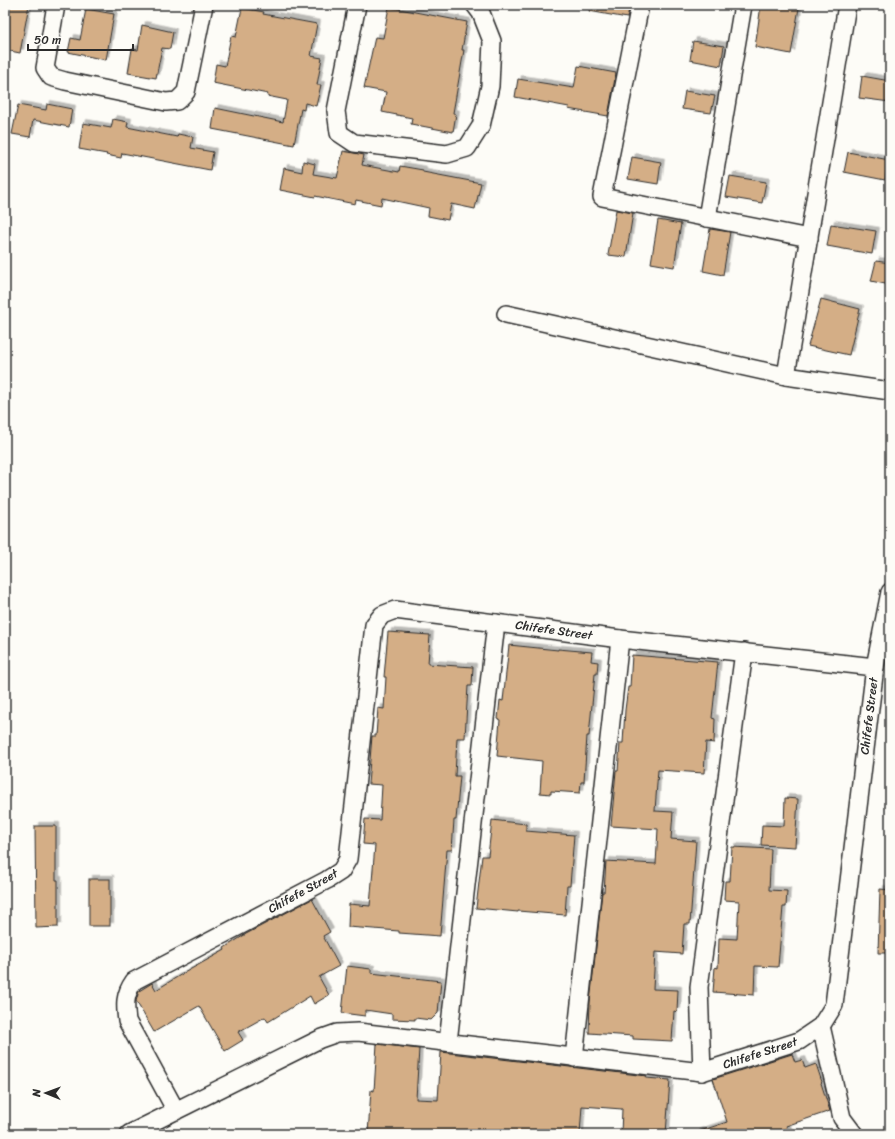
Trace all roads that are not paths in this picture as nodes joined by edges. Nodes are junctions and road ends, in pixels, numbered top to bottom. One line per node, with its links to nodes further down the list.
1 (56, 5): 2 (street)
2 (204, 5)
3 (357, 5): 4 (street)
4 (475, 5)
5 (640, 5): 8 (street)
6 (743, 5): 8 (street)
7 (847, 5): 9 (street)
8 (707, 218): 9 (street)
9 (809, 238): 11 (street)
10 (506, 314): 11 (street)
11 (786, 376): 12 (street)
12 (890, 391)
13 (889, 600): 17 (street)
14 (496, 623): 15 (street, Chifefe Street); 19 (street); 22 (street, Chifefe Street)
15 (620, 640): 16 (street, Chifefe Street); 20 (street)
16 (744, 652): 17 (street, Chifefe Street); 21 (street)
17 (875, 667): 18 (street, Chifefe Street)
18 (821, 1026): 21 (street, Chifefe Street); 24 (street)
19 (448, 1042): 20 (street); 22 (street)
20 (574, 1058): 21 (street)
21 (702, 1072)
22 (176, 1111): 23 (street)
23 (129, 1134)
24 (854, 1134)

